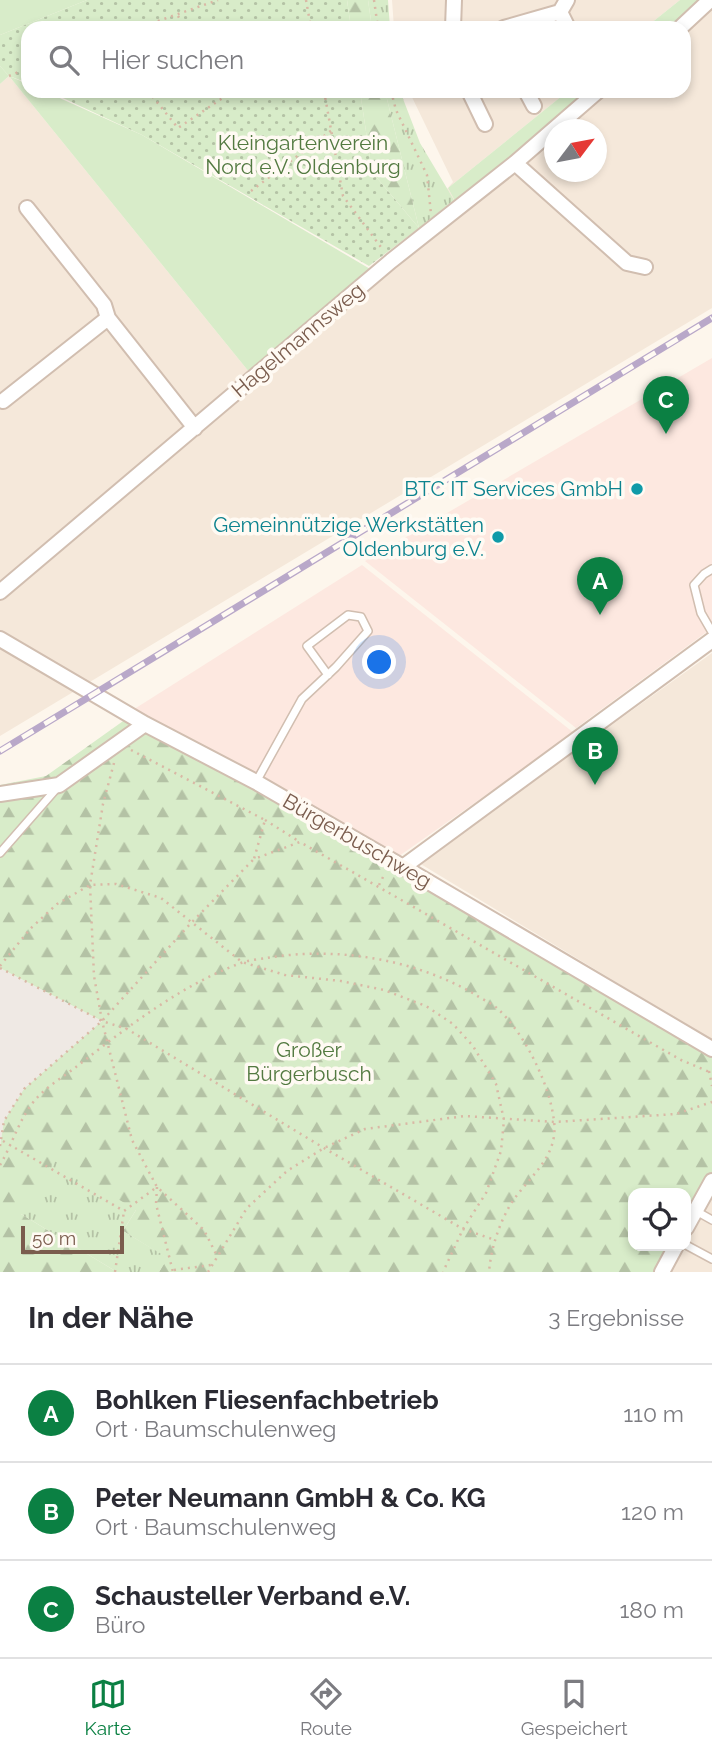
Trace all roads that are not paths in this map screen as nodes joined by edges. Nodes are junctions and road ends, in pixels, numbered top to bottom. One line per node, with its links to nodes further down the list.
1 (454, 0): 4 (street)
2 (710, 0): 6 (street)
3 (563, 6): 5 (street)
4 (453, 21)
5 (524, 21)
6 (688, 21)
7 (472, 98): 11 (street)
8 (530, 98): 10 (street)
9 (590, 98): 12 (street, Hagelmannsweg)
10 (534, 106)
11 (485, 124)
12 (514, 163): 14 (street); 17 (street, Hagelmannsweg)
13 (27, 208): 15 (street)
14 (645, 267)
15 (108, 318): 16 (street); 17 (street)
16 (3, 401)
17 (195, 428): 19 (street, Hagelmannsweg)
18 (712, 569): 20 (lane)
19 (0, 592)
20 (712, 632)
21 (0, 639): 24 (street, Bürgerbuschweg)
22 (712, 639): 29 (street)
23 (328, 675): 23 (lane); 25 (lane)
24 (145, 724): 25 (street, Bürgerbuschweg); 26 (street)
25 (256, 782): 29 (street, Bürgerbuschweg)
26 (60, 785): 27 (street); 28 (lane)
27 (0, 794)
28 (0, 853)
29 (402, 867): 30 (street, Bürgerbuschweg)
30 (712, 1049)
31 (712, 1181): 32 (street)
32 (696, 1211): 33 (street); 34 (lane)
33 (691, 1220)
34 (712, 1220)
35 (691, 1248): 37 (lane)
36 (673, 1251): 38 (street)
37 (712, 1259)
38 (662, 1272)

